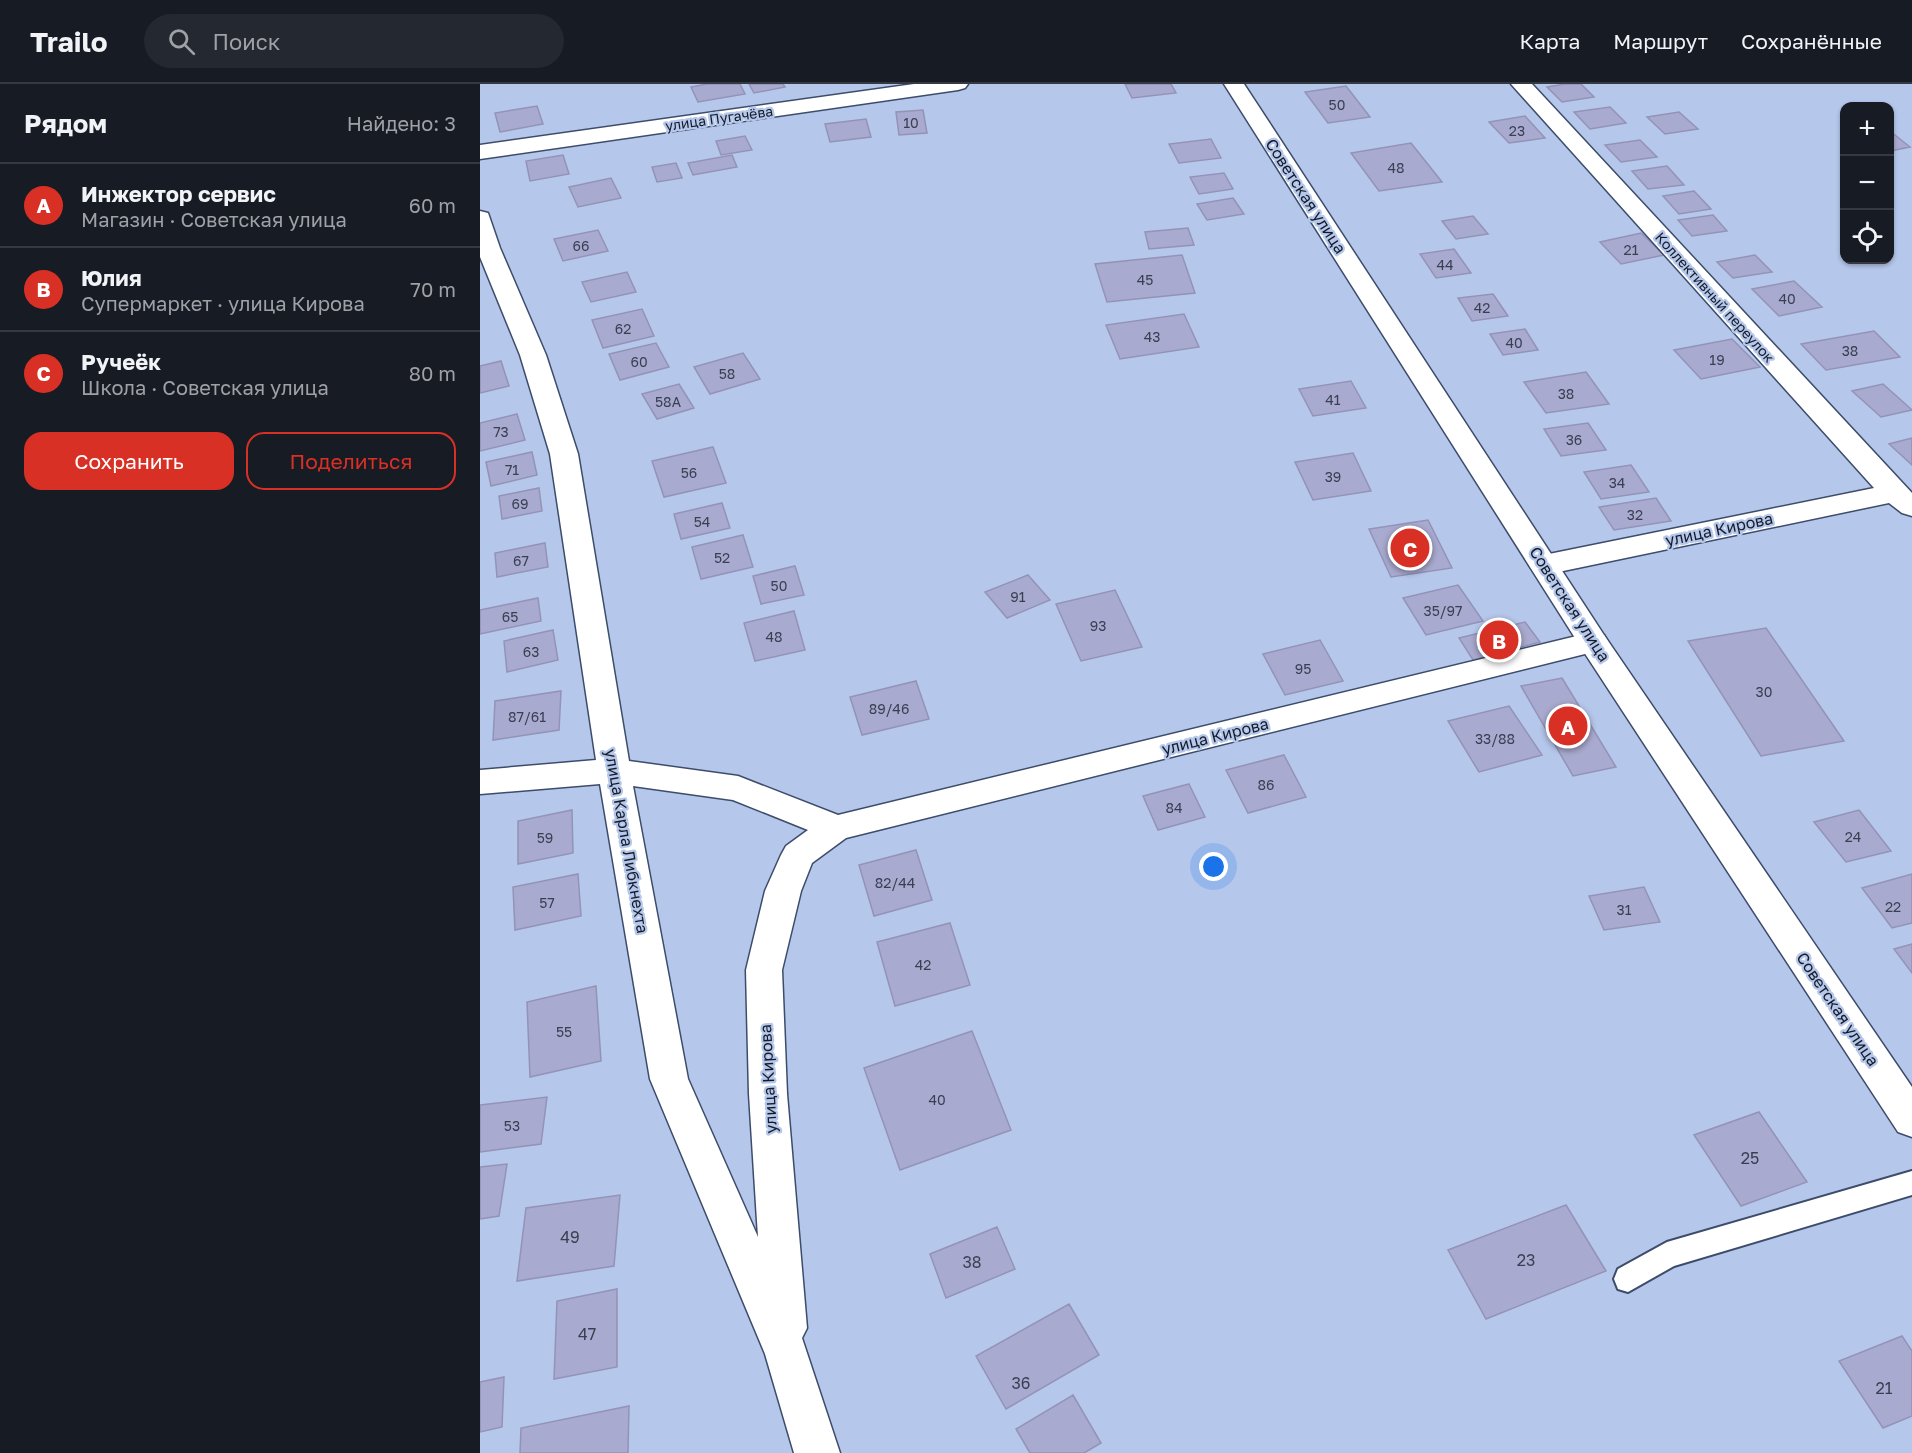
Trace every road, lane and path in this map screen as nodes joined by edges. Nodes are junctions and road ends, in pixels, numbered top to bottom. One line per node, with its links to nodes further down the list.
1 (958, 84): 4 (street, улица Пугачёва)
2 (1234, 84): 7 (street, Советская улица)
3 (1521, 84): 6 (street, Коллективный переулок)
4 (480, 152)
5 (480, 218): 9 (street, улица Карла Либкнехта)
6 (1903, 500): 7 (street, улица Кирова)
7 (1544, 565): 8 (street, Советская улица)
8 (1593, 642): 11 (street, улица Кирова); 12 (street, Советская улица)
9 (615, 771): 10 (street); 11 (street); 15 (street, улица Карла Либкнехта)
10 (480, 782)
11 (836, 828): 15 (street, улица Кирова)
12 (1912, 1120)
13 (1912, 1183): 14 (lane)
14 (1628, 1279)
15 (787, 1354): 16 (street, улица Карла Либкнехта)
16 (817, 1453)

